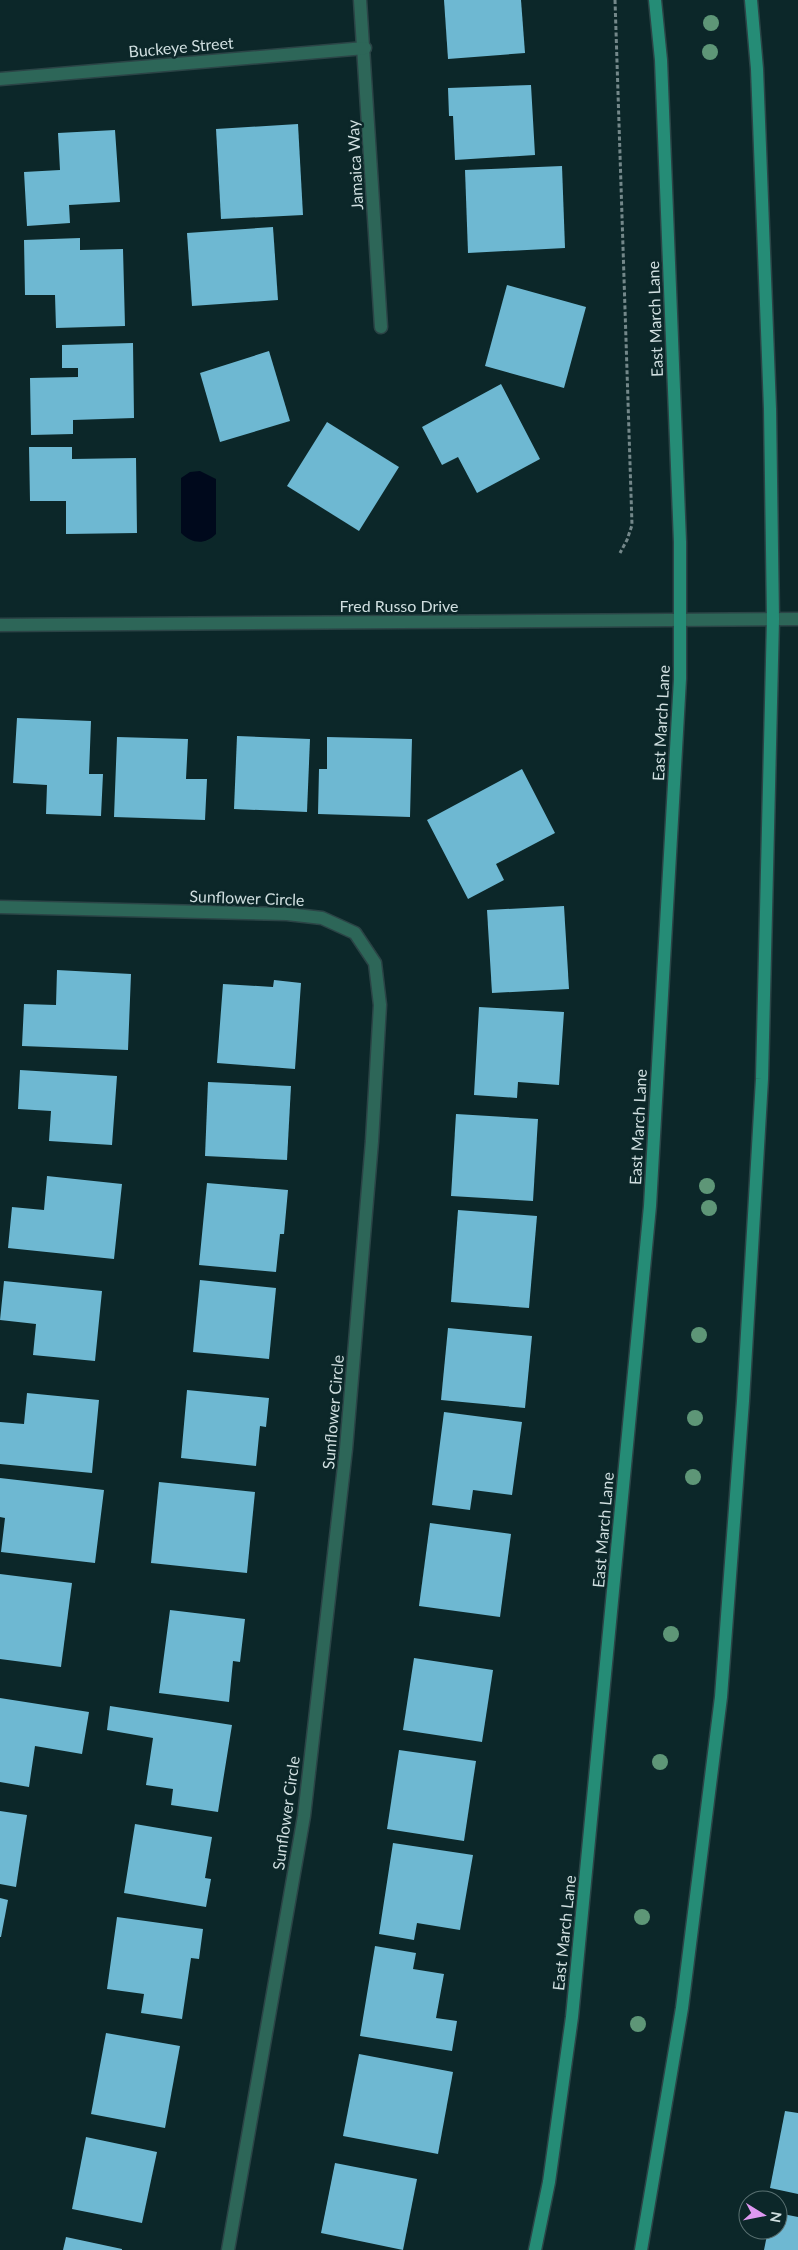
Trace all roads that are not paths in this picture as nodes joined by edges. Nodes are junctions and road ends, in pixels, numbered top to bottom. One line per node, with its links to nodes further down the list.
1 (360, 0): 4 (street, Jamaica Way)
2 (655, 0): 9 (main road, East March Lane)
3 (751, 0): 7 (main road)
4 (365, 48): 5 (street, Buckeye Street); 6 (street, Jamaica Way)
5 (0, 79)
6 (381, 327)
7 (773, 619): 8 (street, Fred Russo Drive); 9 (street, Fred Russo Drive); 14 (main road)
8 (798, 619)
9 (680, 620): 10 (street, Fred Russo Drive); 13 (main road, East March Lane)
10 (0, 624)
11 (0, 907): 12 (street, Sunflower Circle)
12 (228, 2250)
13 (535, 2250)
14 (641, 2250)

